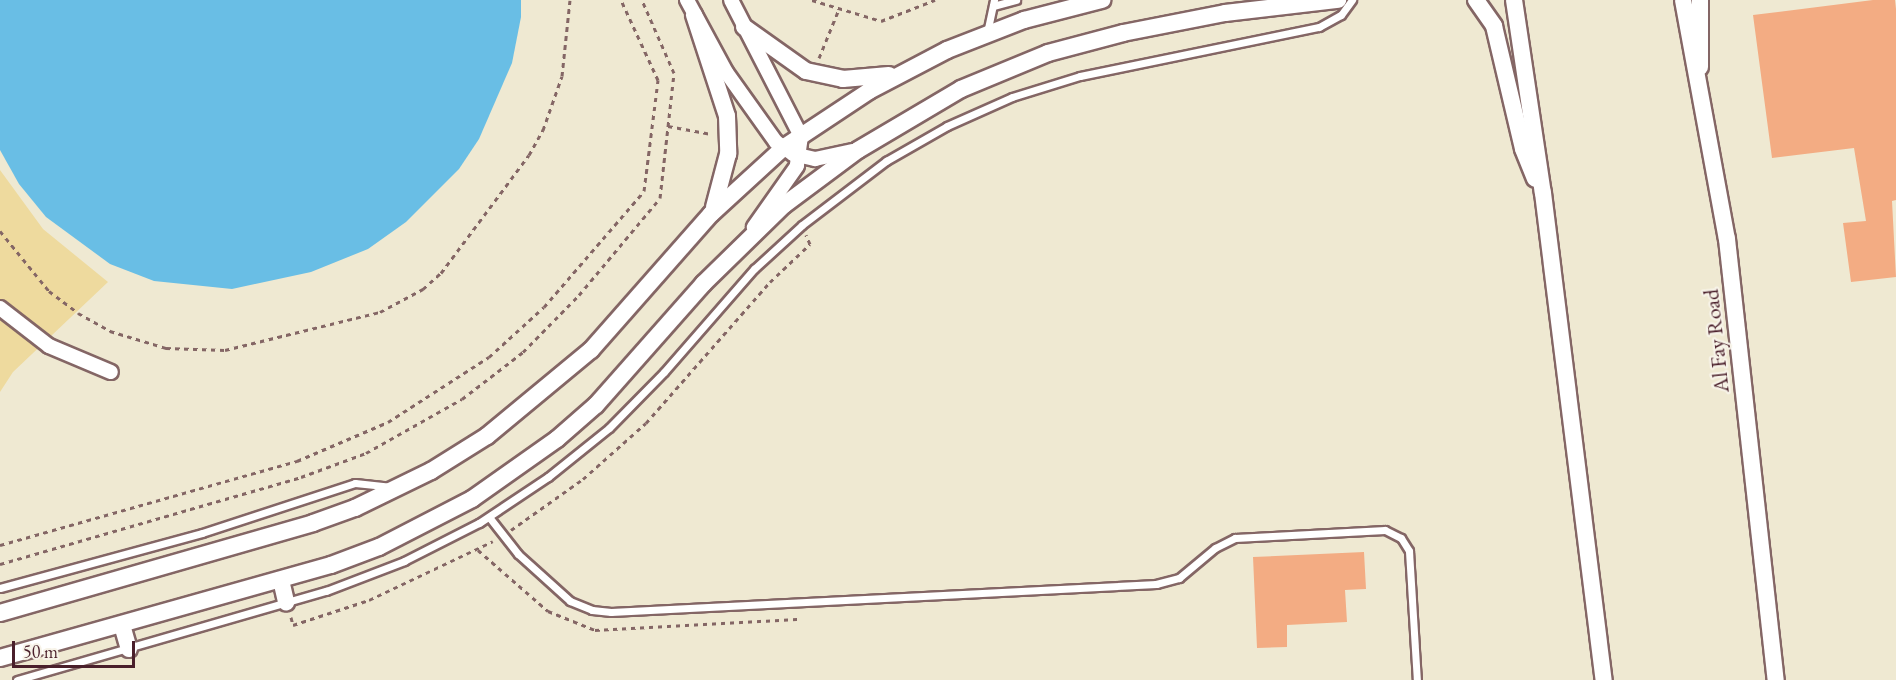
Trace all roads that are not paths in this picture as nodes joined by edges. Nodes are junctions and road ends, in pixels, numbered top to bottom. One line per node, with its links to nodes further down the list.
1 (731, 0): 12 (street)
2 (1016, 0): 10 (lane)
3 (1102, 0): 13 (street)
4 (1338, 0): 18 (street)
5 (1352, 0): 26 (lane)
6 (1476, 0): 20 (street)
7 (1514, 0): 20 (street)
8 (1683, 0): 15 (street, Al Fay Road)
9 (1700, 0): 15 (street)
10 (993, 3): 13 (lane)
11 (691, 7): 17 (street); 21 (street)
12 (744, 27): 14 (street); 16 (street)
13 (987, 33): 14 (street)
14 (904, 70): 16 (street)
15 (1697, 83): 37 (street, Al Fay Road)
16 (801, 136): 17 (street); 19 (street)
17 (783, 148): 19 (street); 21 (street)
18 (858, 150): 19 (street); 22 (street)
19 (800, 157): 22 (street)
20 (1543, 193): 36 (street)
21 (711, 214): 25 (street)
22 (742, 243): 27 (street)
23 (0, 308): 24 (street)
24 (111, 372)
25 (397, 488): 28 (lane); 30 (street)
26 (489, 517): 29 (lane); 35 (lane)
27 (281, 580): 29 (street); 31 (street)
28 (0, 588)
29 (286, 602): 32 (lane)
30 (0, 614)
31 (122, 625): 32 (street); 33 (street)
32 (129, 649): 34 (lane)
33 (0, 658)
34 (17, 680)
35 (1417, 680)
36 (1604, 680)
37 (1776, 680)

